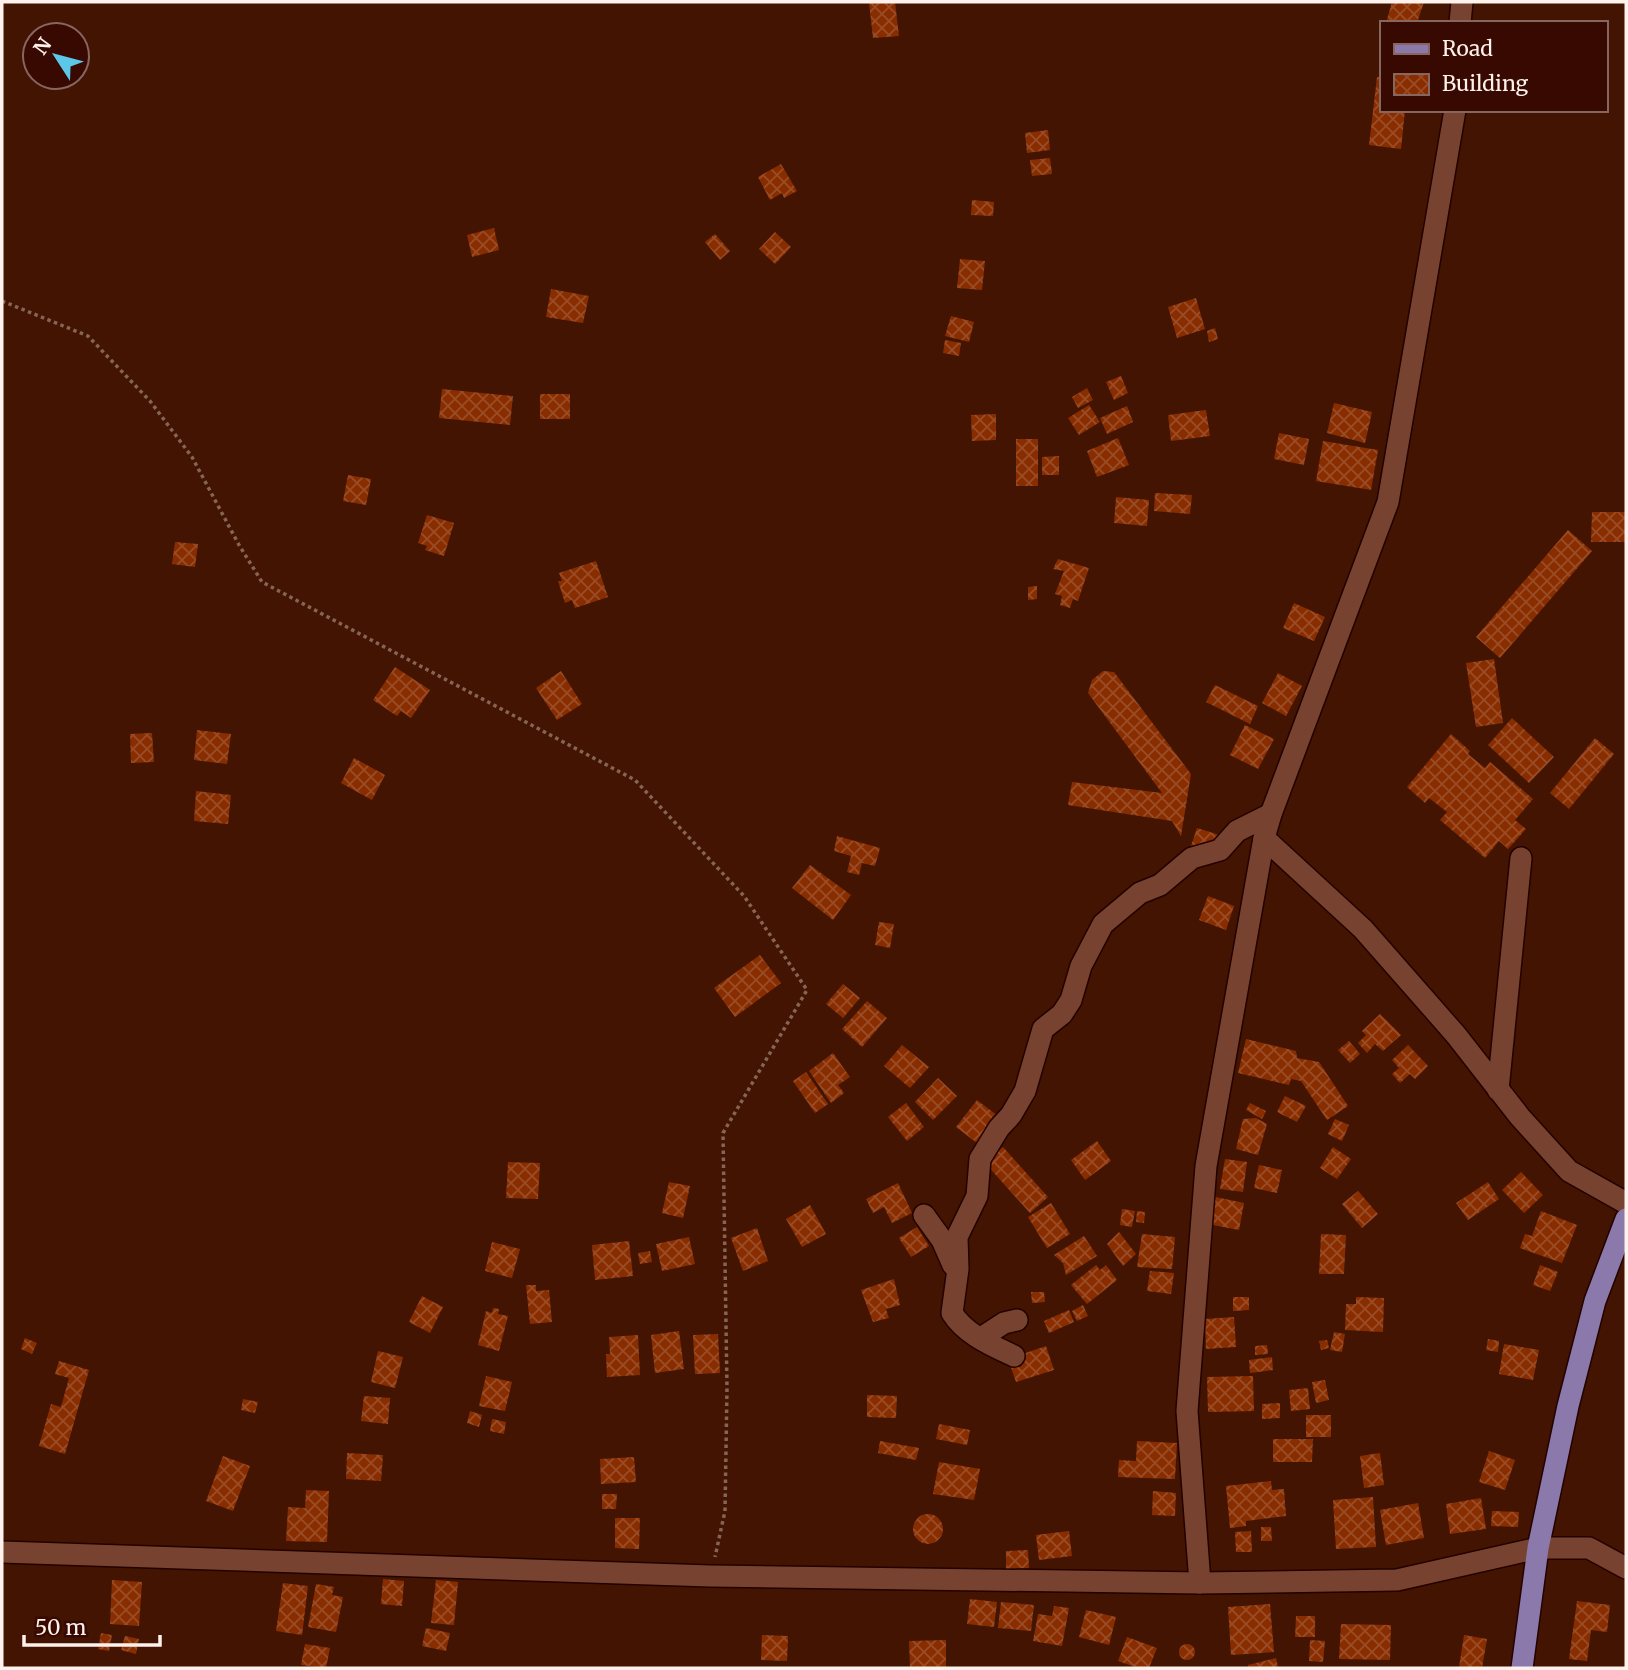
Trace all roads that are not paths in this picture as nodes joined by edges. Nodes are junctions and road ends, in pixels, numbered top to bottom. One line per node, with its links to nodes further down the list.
1 (1462, 2): 2 (street)
2 (1460, 21)
3 (1455, 112): 4 (street)
4 (1271, 814): 5 (street); 11 (street)
5 (1264, 838): 7 (street); 18 (street)
6 (1521, 858): 7 (street)
7 (1498, 1090): 8 (street)
8 (1626, 1203)
9 (925, 1215): 11 (street)
10 (1626, 1219): 15 (main road)
11 (949, 1241): 13 (street)
12 (1017, 1320): 13 (street)
13 (981, 1338): 14 (street)
14 (1014, 1356)
15 (1538, 1548): 17 (street); 18 (street); 19 (main road)
16 (2, 1552): 18 (street)
17 (1626, 1568)
18 (1200, 1583)
19 (1522, 1668)

